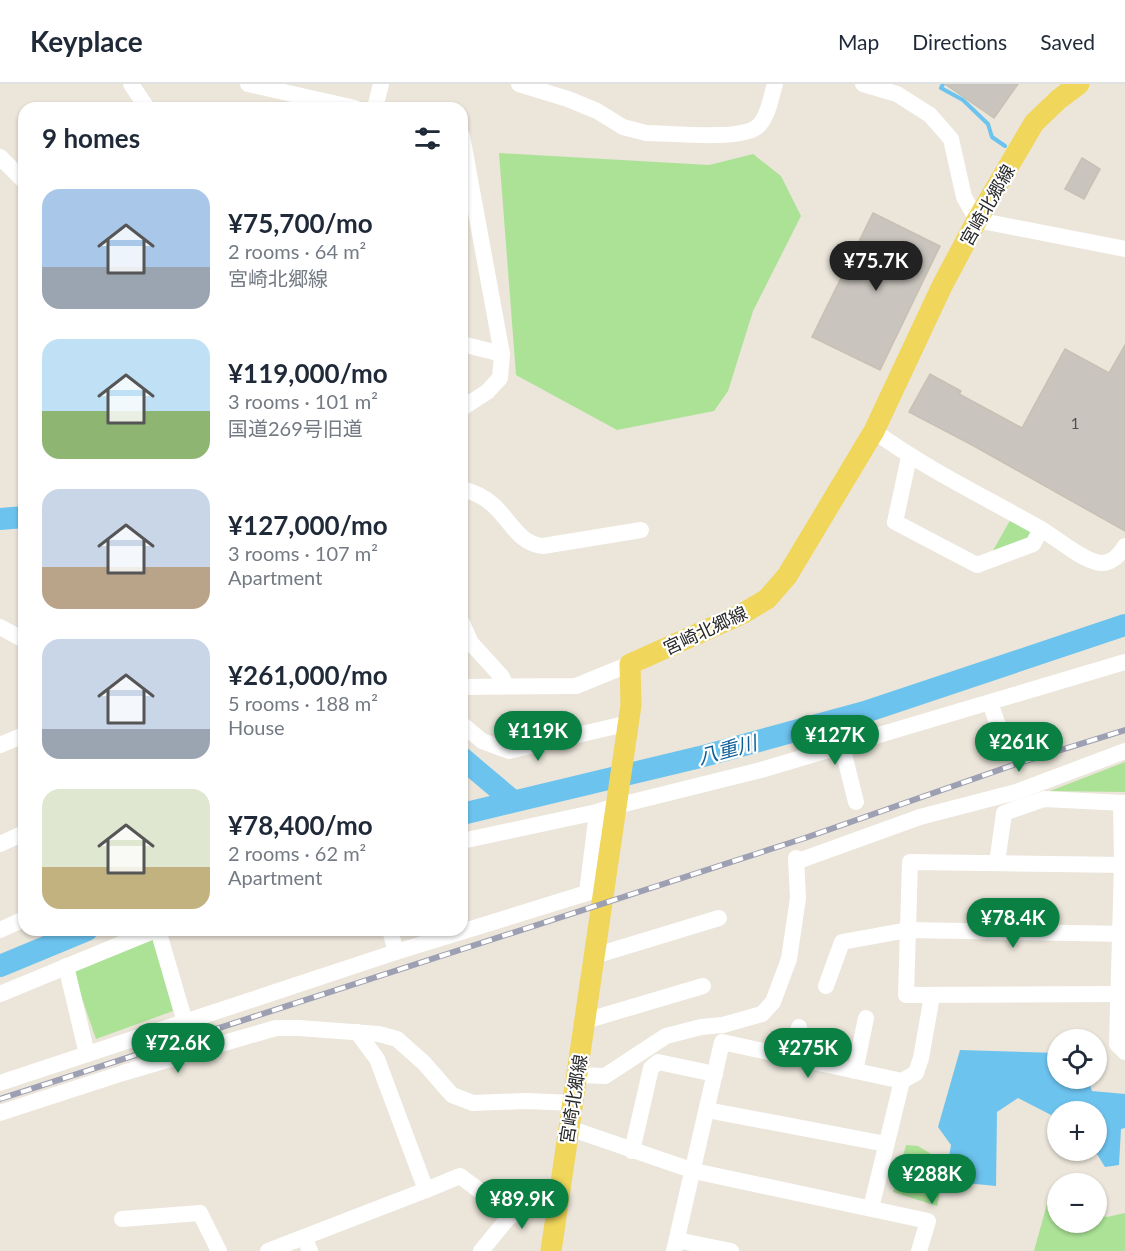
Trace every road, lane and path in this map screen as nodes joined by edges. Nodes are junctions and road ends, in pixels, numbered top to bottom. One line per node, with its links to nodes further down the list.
1 (132, 84): 9 (street)
2 (248, 84): 10 (street)
3 (381, 84): 11 (street)
4 (519, 84): 5 (street)
5 (775, 84)
6 (863, 84): 15 (street)
7 (1079, 84): 8 (main road, 宮崎北郷線)
8 (1063, 91): 15 (main road, 宮崎北郷線)
9 (143, 102)
10 (329, 102)
11 (376, 102)
12 (0, 158): 14 (street)
13 (468, 169): 18 (street)
14 (18, 175)
15 (977, 220): 16 (street); 20 (main road, 宮崎北郷線)
16 (1125, 249)
17 (468, 346): 18 (street)
18 (502, 354): 19 (street)
19 (468, 404)
20 (874, 431): 21 (street); 30 (main road, 宮崎北郷線)
21 (909, 457): 23 (street); 23 (street)
22 (468, 490): 24 (street)
23 (1041, 529): 25 (street)
24 (641, 530)
25 (1125, 546)
26 (2, 632): 28 (street)
27 (468, 636): 31 (street)
28 (18, 638)
29 (1125, 662): 33 (street)
30 (630, 664): 31 (street); 34 (main road, 宮崎北郷線)
31 (506, 686): 32 (street)
32 (468, 687)
33 (990, 703): 38 (street); 40 (street)
34 (628, 728): 35 (street); 43 (main road, 宮崎北郷線)
35 (468, 729)
36 (18, 738): 37 (street)
37 (0, 745)
38 (842, 746): 41 (street); 43 (street)
39 (1125, 751): 77 (street)
40 (1008, 753)
41 (856, 802)
42 (1123, 803): 47 (street); 48 (street)
43 (610, 806): 45 (street); 52 (street); 60 (main road, 宮崎北郷線)
44 (18, 836): 46 (street)
45 (468, 840)
46 (0, 844)
47 (997, 863): 48 (street); 53 (street)
48 (1123, 865): 54 (street)
49 (718, 918): 60 (street)
50 (18, 922): 51 (street)
51 (0, 930)
52 (468, 930)
53 (908, 930): 54 (street); 63 (street); 66 (street)
54 (1123, 934): 65 (street)
55 (141, 936): 61 (street)
56 (158, 936): 69 (street)
57 (392, 936): 59 (street)
58 (448, 936): 59 (street)
59 (396, 952): 69 (street)
60 (594, 956): 68 (main road, 宮崎北郷線)
61 (66, 966): 64 (street); 73 (street)
62 (703, 986): 68 (street)
63 (825, 986)
64 (0, 994)
65 (1121, 994): 66 (street); 72 (street)
66 (932, 996): 78 (street)
67 (866, 1018): 75 (street)
68 (585, 1021): 77 (main road, 宮崎北郷線)
69 (185, 1022): 73 (street)
70 (799, 1027): 74 (street)
71 (357, 1032): 80 (street); 82 (street); 87 (street)
72 (1125, 1052)
73 (87, 1054): 79 (street)
74 (792, 1058): 75 (street); 76 (street)
75 (855, 1071): 78 (street)
76 (714, 1074): 81 (street); 85 (street)
77 (578, 1075): 80 (main road, 宮崎北郷線)
78 (902, 1081): 84 (street)
79 (0, 1083)
80 (573, 1103): 83 (main road, 宮崎北郷線)
81 (707, 1110): 84 (street); 86 (street)
82 (0, 1113)
83 (569, 1128): 85 (street); 88 (main road, 宮崎北郷線)
84 (886, 1144): 89 (street)
85 (632, 1151): 86 (street)
86 (694, 1171): 89 (street); 93 (street)
87 (426, 1190): 90 (street); 92 (street)
88 (558, 1197): 90 (street); 97 (main road, 宮崎北郷線)
89 (871, 1208): 99 (street)
90 (512, 1215): 96 (street)
91 (122, 1219): 94 (street)
92 (307, 1244): 95 (street)
93 (676, 1245): 98 (street)
94 (219, 1251)
95 (268, 1251)
96 (481, 1251)
97 (551, 1251)
98 (731, 1251)
99 (919, 1251)

